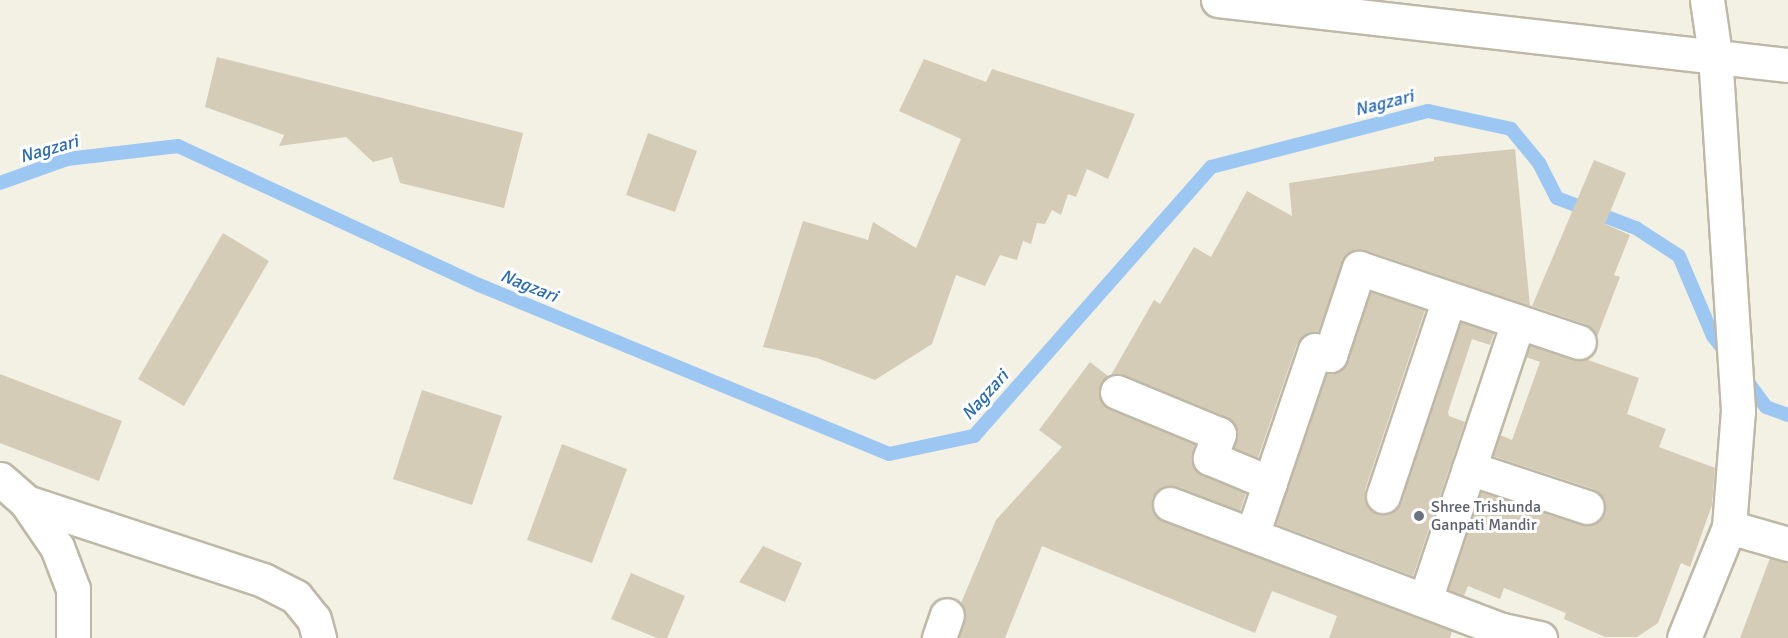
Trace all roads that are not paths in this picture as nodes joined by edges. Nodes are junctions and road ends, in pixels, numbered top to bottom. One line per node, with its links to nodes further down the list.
1 (1218, 0): 3 (street)
2 (1707, 0): 3 (street)
3 (1715, 54): 4 (street); 16 (street)
4 (1788, 65)
5 (1449, 299): 6 (street); 11 (street); 12 (street)
6 (1518, 322): 7 (street); 9 (street)
7 (1579, 342)
8 (1116, 392): 11 (street)
9 (1469, 468): 15 (street); 19 (street)
10 (0, 478): 13 (street)
11 (1270, 483): 17 (street)
12 (1383, 496)
13 (26, 502): 21 (street); 22 (street)
14 (1170, 504): 17 (street)
15 (1587, 507)
16 (1729, 527): 18 (street); 24 (street)
17 (1252, 535): 19 (street)
18 (1788, 544)
19 (1425, 600): 20 (street)
20 (1499, 634): 23 (street)
21 (73, 638)
22 (319, 638)
23 (1540, 638)
24 (1684, 638)

